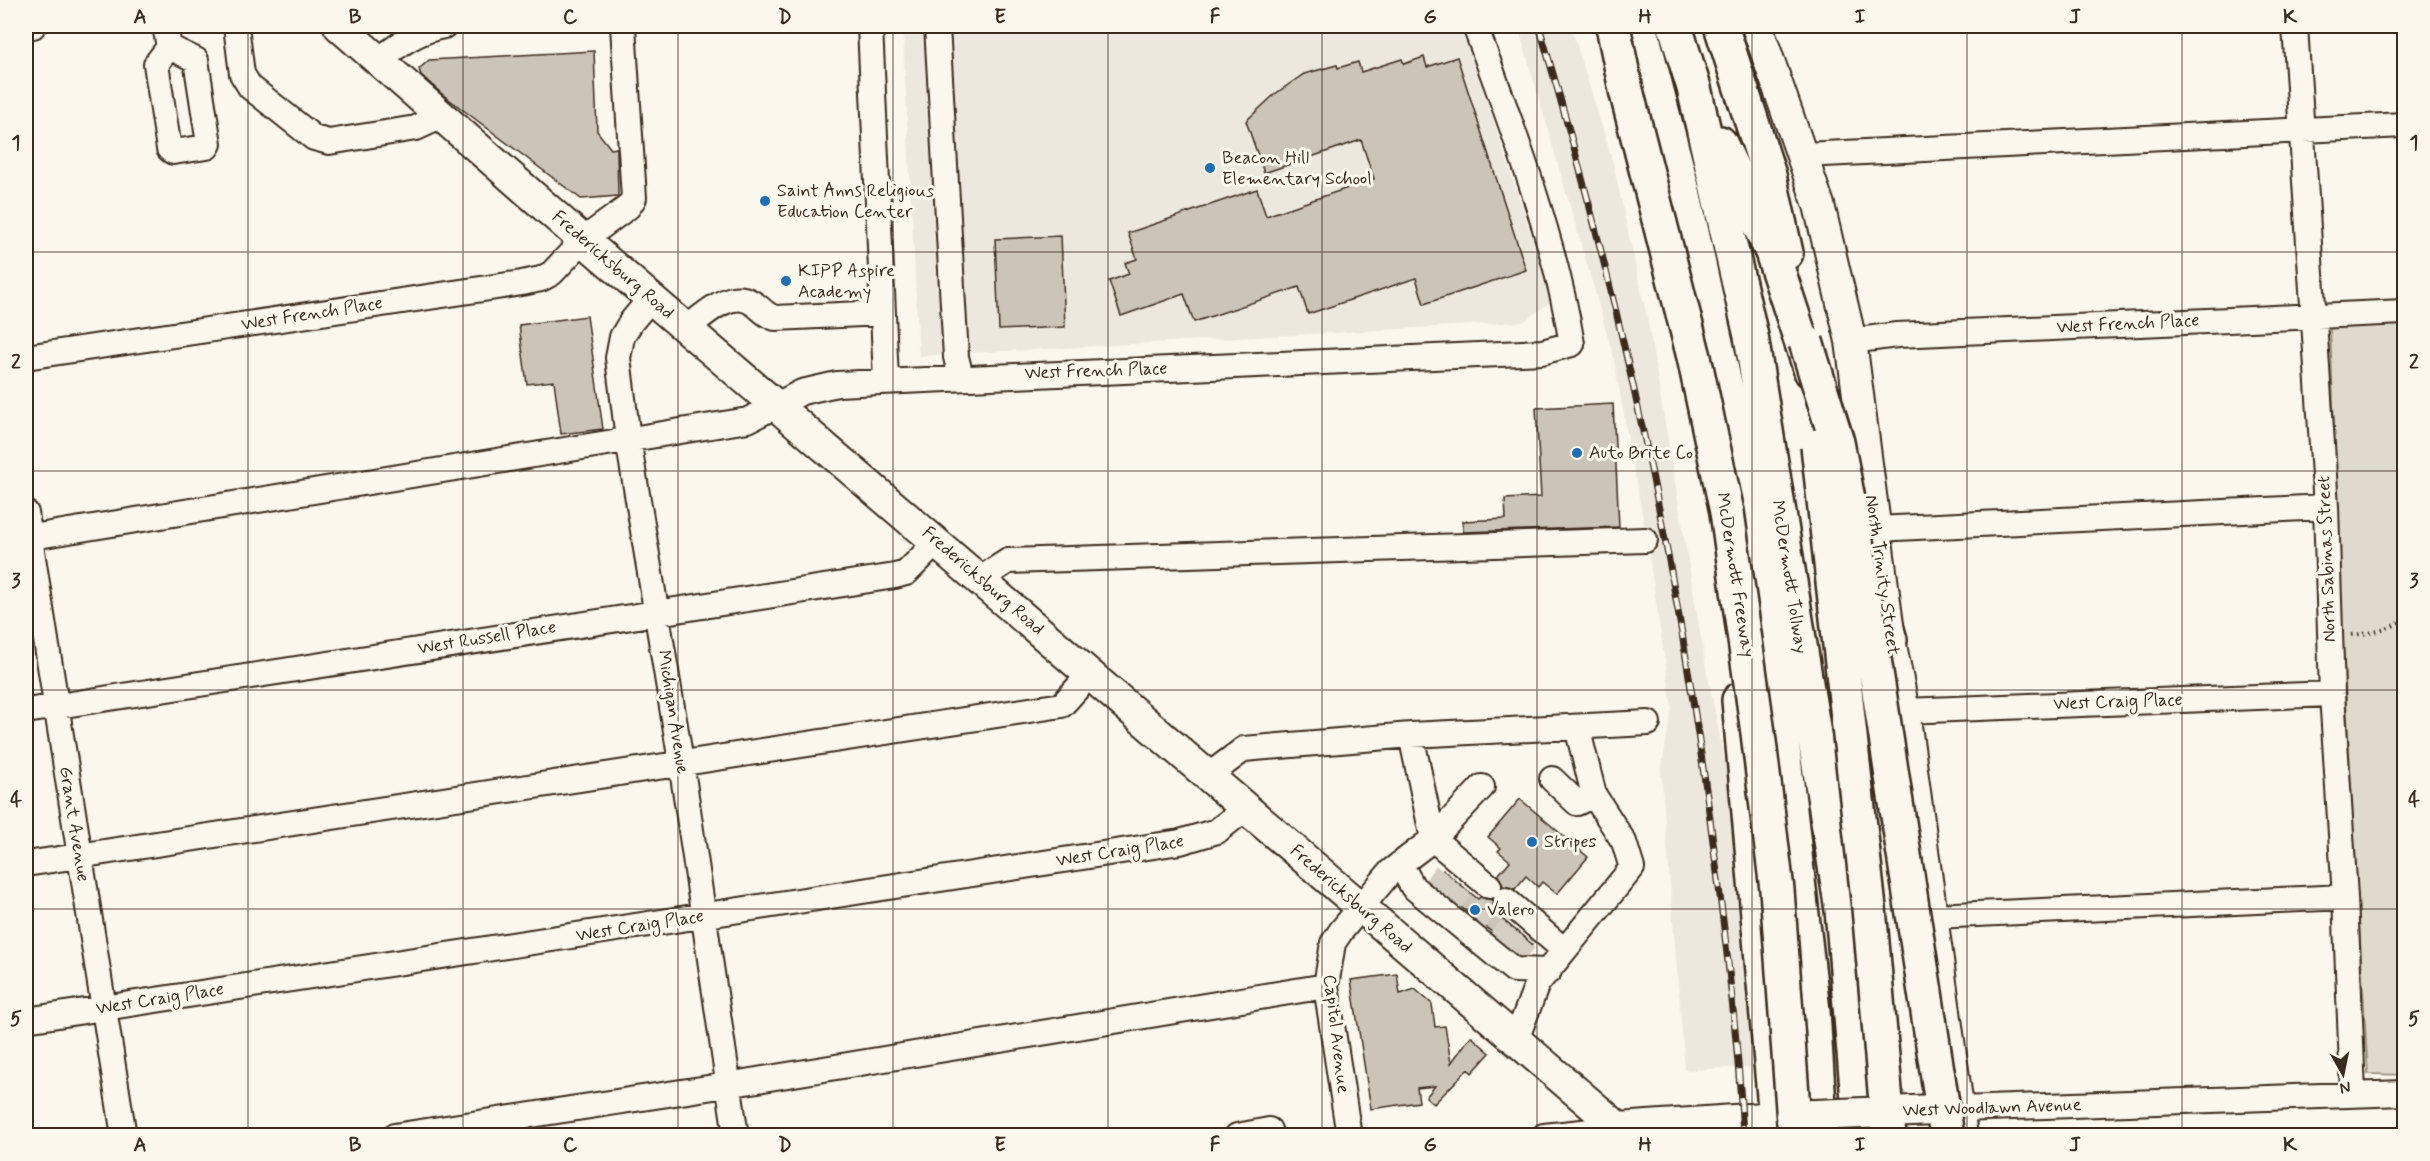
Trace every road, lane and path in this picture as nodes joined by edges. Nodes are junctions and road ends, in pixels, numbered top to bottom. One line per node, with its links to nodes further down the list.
1 (33, 26): 15 (street)
2 (236, 26): 18 (street)
3 (339, 26): 16 (main road, Fredericksburg Road)
4 (444, 26): 16 (street)
5 (623, 26): 23 (street, West French Place)
6 (870, 26): 26 (street)
7 (937, 26): 32 (street)
8 (1475, 26): 32 (street, West French Place)
9 (1612, 26): 83 (highway, McDermott Freeway, bridge)
10 (1640, 26): 22 (highway, McDermott Tollway)
11 (1675, 26): 17 (highway, McDermott Tollway)
12 (1721, 26): 30 (highway)
13 (1757, 26): 21 (main road, North Trinity Street)
14 (2295, 26): 20 (street, North Sabinas Street)
15 (26, 27)
16 (378, 61): 18 (main road, Fredericksburg Road)
17 (1694, 88): 50 (highway); 93 (highway, McDermott Tollway)
18 (442, 116): 23 (main road, Fredericksburg Road)
19 (2404, 125): 20 (street)
20 (2300, 130): 21 (street); 27 (street, North Sabinas Street)
21 (1804, 155): 29 (main road, North Trinity Street)
22 (1683, 191): 83 (highway); 92 (highway, McDermott Tollway)
23 (583, 240): 24 (main road, Fredericksburg Road); 31 (street, West French Place)
24 (651, 298): 28 (main road, Fredericksburg Road); 36 (street, Michigan Avenue)
25 (2404, 312): 27 (street, West French Place)
26 (883, 313): 28 (street); 33 (street)
27 (2315, 316): 29 (street, West French Place); 38 (street, North Sabinas Street)
28 (687, 328): 34 (main road, Fredericksburg Road)
29 (1851, 341): 40 (main road, North Trinity Street)
30 (1806, 342): 82 (highway, bridge); 94 (highway, bridge)
31 (26, 357)
32 (961, 377): 33 (street, West French Place)
33 (886, 380): 34 (street, West French Place)
34 (776, 406): 36 (street, West French Place); 43 (main road, Fredericksburg Road)
35 (2404, 418): 37 (path)
36 (628, 439): 41 (street, West French Place); 47 (street, Michigan Avenue)
37 (2404, 460)
38 (2326, 507): 40 (street); 49 (street, North Sabinas Street)
39 (26, 513): 41 (street, Grant Avenue)
40 (1876, 530): 50 (main road, North Trinity Street)
41 (27, 537): 53 (street, Grant Avenue)
42 (1645, 540): 45 (street)
43 (937, 542): 45 (main road, Fredericksburg Road); 47 (street, West Russell Place)
44 (2404, 564): 46 (path)
45 (980, 579): 51 (main road, Fredericksburg Road)
46 (2404, 597)
47 (657, 611): 53 (street, West Russell Place); 59 (street, Michigan Avenue)
48 (2404, 619): 49 (path)
49 (2329, 638): 52 (street, North Sabinas Street)
50 (1890, 640): 55 (main road, North Trinity Street)
51 (1090, 674): 59 (street); 60 (main road, Fredericksburg Road)
52 (2331, 693): 55 (street, West Craig Place); 69 (street, North Sabinas Street)
53 (56, 706): 54 (street, West Russell Place); 66 (street, Grant Avenue)
54 (26, 711)
55 (1904, 711): 72 (main road, North Trinity Street)
56 (1648, 723): 57 (street)
57 (1577, 727): 58 (street); 63 (street)
58 (1411, 735): 60 (street); 65 (street)
59 (681, 762): 66 (street); 71 (street, Michigan Avenue)
60 (1208, 776): 64 (main road, Fredericksburg Road)
61 (1552, 779): 63 (street)
62 (1482, 787): 65 (street, Capitol Avenue)
63 (1594, 795): 73 (street)
64 (1246, 808): 70 (main road, Fredericksburg Road); 71 (street, West Craig Place)
65 (1434, 839): 68 (street, Capitol Avenue); 73 (street)
66 (78, 855): 67 (street); 76 (street, Grant Avenue)
67 (26, 864)
68 (1400, 864): 70 (street, Capitol Avenue); 74 (street)
69 (2345, 897): 72 (street); 80 (street, North Sabinas Street)
70 (1360, 907): 75 (street, Capitol Avenue); 78 (main road, Fredericksburg Road)
71 (703, 916): 76 (street, West Craig Place); 79 (street, Michigan Avenue)
72 (1934, 916): 82 (main road, North Trinity Street)
73 (1564, 950): 74 (street)
74 (1549, 971): 78 (street)
75 (1326, 986): 79 (street); 90 (street, Capitol Avenue)
76 (103, 1008): 77 (street, West Craig Place); 85 (street, Grant Avenue)
77 (26, 1020)
78 (1516, 1040): 84 (main road, Fredericksburg Road)
79 (727, 1085): 86 (street); 87 (street, Michigan Avenue)
80 (2353, 1093): 81 (street, West Woodlawn Avenue); 82 (street, West Woodlawn Avenue)
81 (2404, 1093)
82 (1951, 1122): 83 (main road, West Woodlawn Avenue, bridge)
83 (1785, 1126): 84 (main road, West Woodlawn Avenue)
84 (1623, 1132): 91 (street, West Woodlawn Avenue)
85 (124, 1136)
86 (394, 1136)
87 (736, 1136)
88 (1237, 1136): 89 (street)
89 (1271, 1136)
90 (1349, 1136)
91 (1544, 1136)
92 (1821, 1136)
93 (1861, 1136)
94 (1889, 1136)

